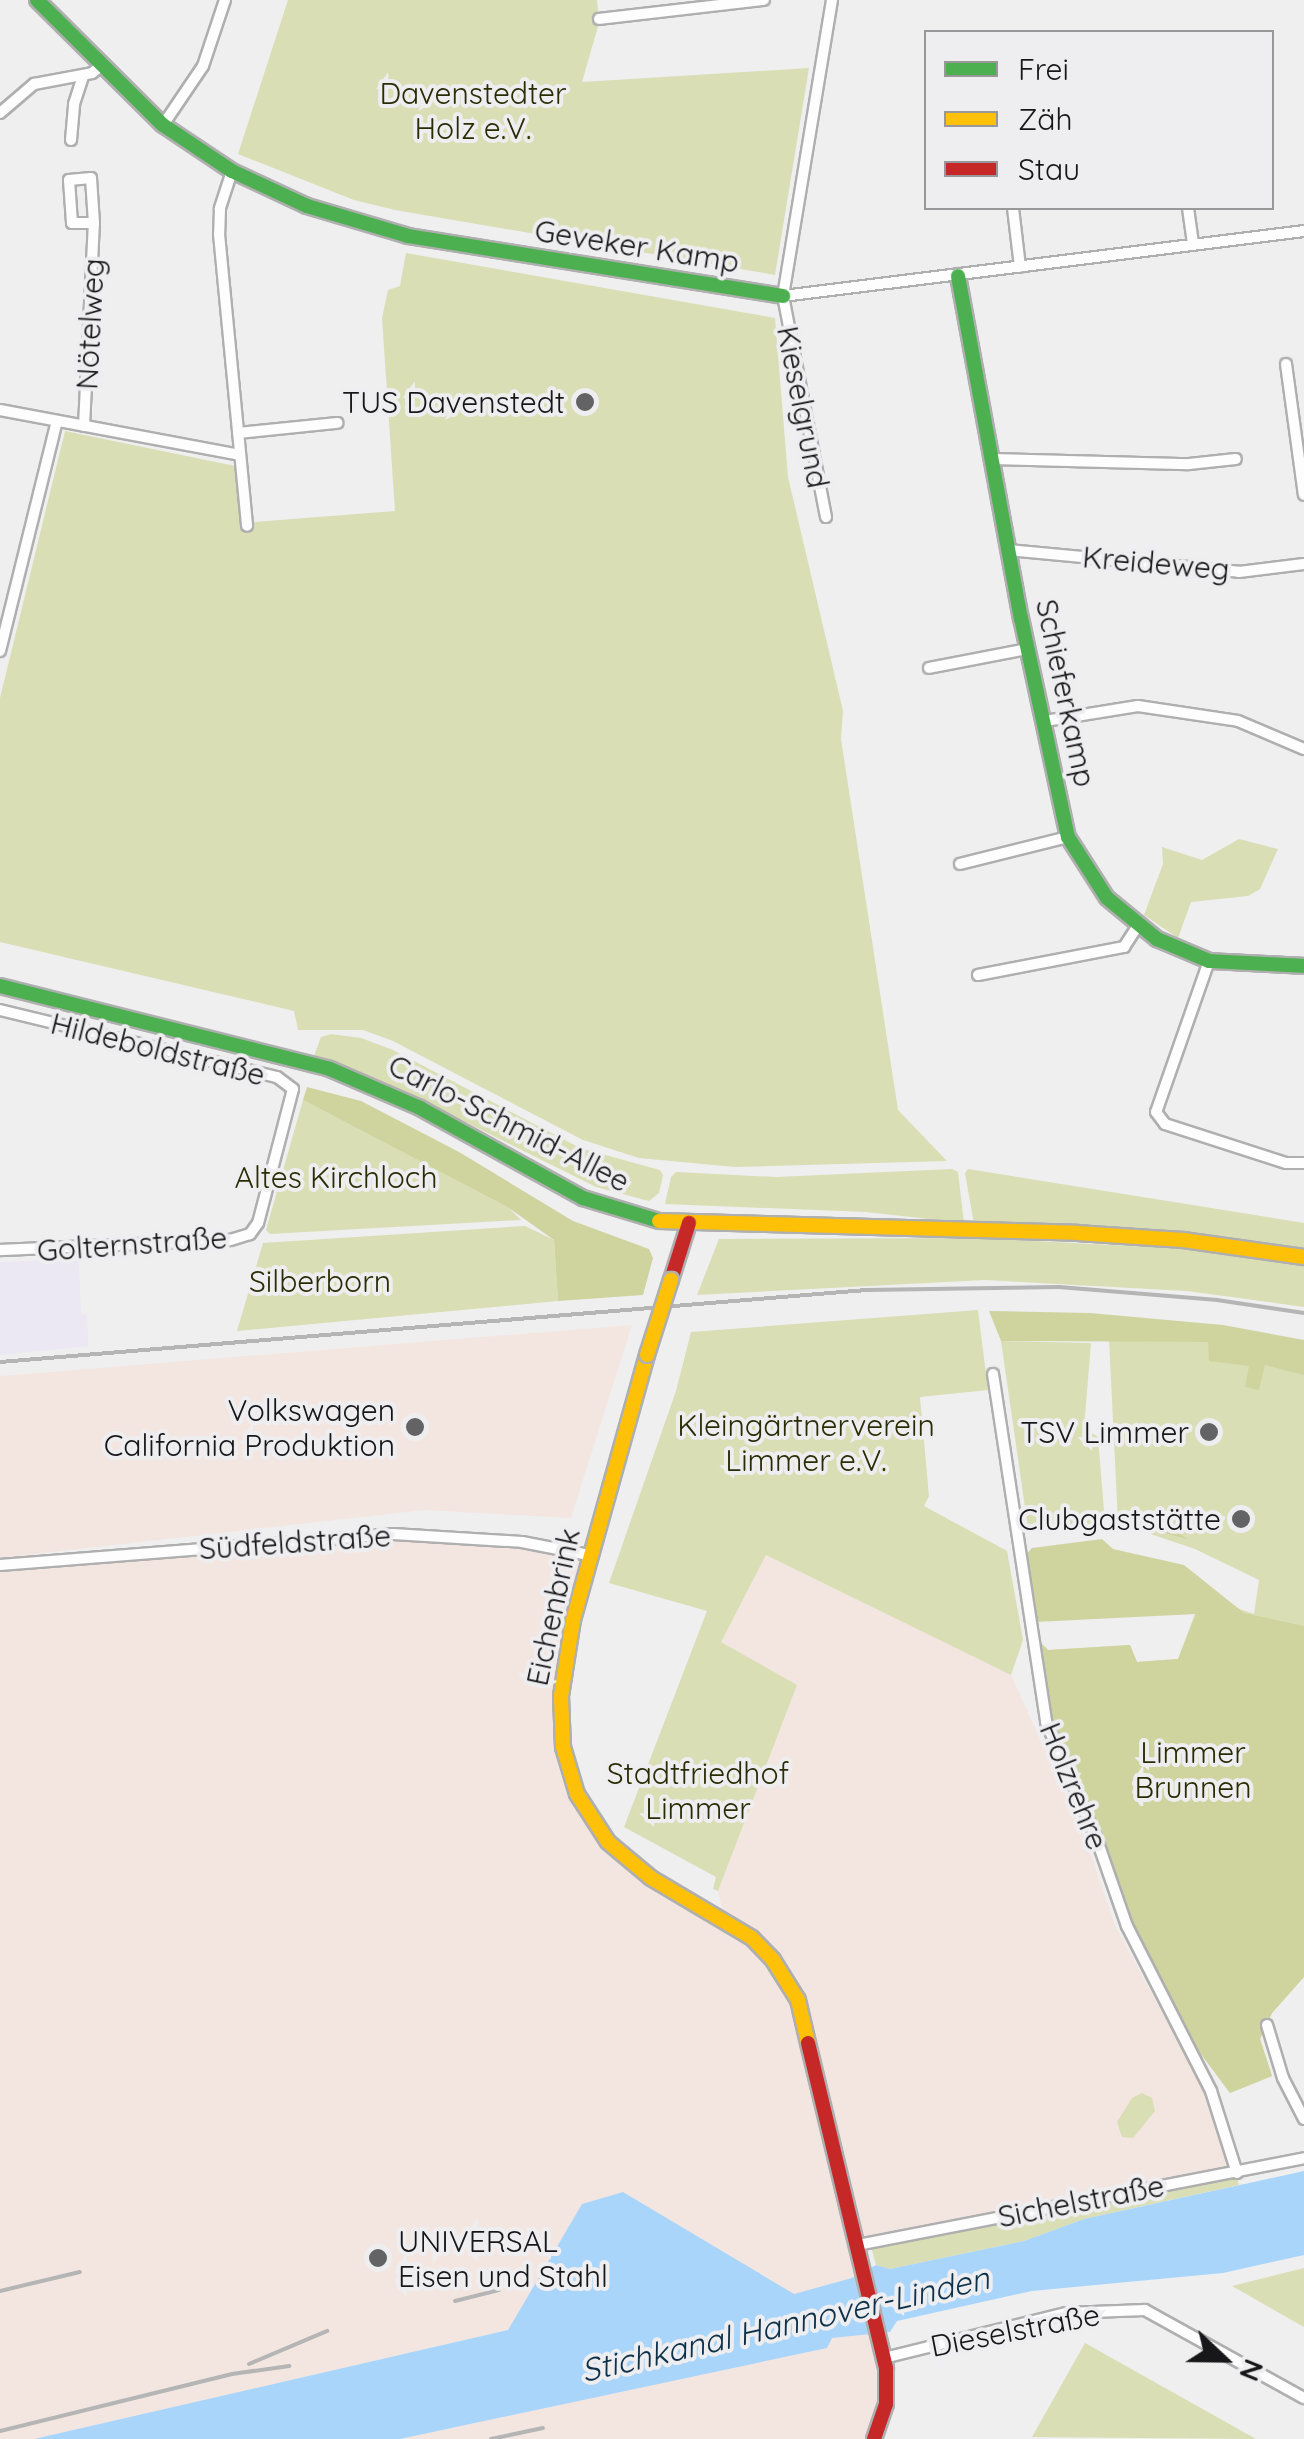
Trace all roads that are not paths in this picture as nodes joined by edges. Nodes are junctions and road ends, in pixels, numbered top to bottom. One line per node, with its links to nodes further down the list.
1 (37, 0): 6 (street, Geveker Kamp)
2 (224, 0): 9 (street)
3 (764, 0): 5 (street)
4 (832, 0): 19 (street)
5 (600, 19)
6 (101, 66): 7 (street); 9 (street, Geveker Kamp)
7 (83, 76): 8 (street); 10 (street)
8 (0, 112)
9 (163, 125): 11 (street, Geveker Kamp)
10 (72, 140)
11 (232, 171): 19 (street, Geveker Kamp); 25 (street)
12 (1013, 210): 17 (street)
13 (1188, 210): 16 (street)
14 (94, 223): 14 (street, Nötelweg); 24 (street, Nötelweg)
15 (1304, 231): 16 (street, Geveker Kamp)
16 (1193, 244): 17 (street, Geveker Kamp)
17 (1020, 267): 18 (street, Geveker Kamp)
18 (958, 276): 19 (street, Geveker Kamp); 27 (street, Schieferkamp)
19 (783, 296): 30 (street, Kieselgrund)
20 (1286, 364): 29 (street)
21 (0, 410): 22 (street)
22 (56, 421): 24 (street); 35 (street)
23 (337, 423): 25 (street)
24 (84, 426): 26 (street)
25 (238, 433): 26 (street)
26 (240, 454): 31 (street)
27 (993, 458): 28 (street); 32 (street, Schieferkamp)
28 (1236, 459)
29 (1304, 496)
30 (826, 517)
31 (247, 526)
32 (1008, 550): 33 (street, Kreideweg); 34 (street, Schieferkamp)
33 (1304, 564)
34 (1028, 649): 36 (street); 37 (street, Schieferkamp)
35 (0, 652)
36 (929, 668)
37 (1045, 721): 38 (street); 39 (street, Schieferkamp)
38 (1304, 749)
39 (1068, 836): 40 (street); 41 (street, Schieferkamp)
40 (960, 864)
41 (1137, 927): 42 (street, Schieferkamp); 44 (street)
42 (1209, 961): 43 (street, Schieferkamp); 47 (street)
43 (1304, 966)
44 (978, 974)
45 (0, 986): 48 (street, Carlo-Schmid-Allee)
46 (0, 1010): 49 (street, Hildeboldstraße)
47 (1304, 1163)
48 (689, 1222): 51 (street, Carlo-Schmid-Allee); 53 (street, Eichenbrink, bridge)
49 (258, 1223): 50 (street, Golternstraße)
50 (0, 1250)
51 (1304, 1258)
52 (993, 1374): 58 (street, Holzrehre)
53 (589, 1555): 54 (street, Südfeldstraße); 59 (street, Eichenbrink)
54 (0, 1565)
55 (1267, 2025): 56 (street)
56 (1304, 2119)
57 (1304, 2158): 58 (street, Sichelstraße)
58 (1236, 2173): 59 (street, Sichelstraße)
59 (858, 2245): 60 (street, Eichenbrink)
60 (884, 2358): 61 (street, Dieselstraße); 62 (street, Eichenbrink)
61 (1304, 2398)
62 (874, 2439)

